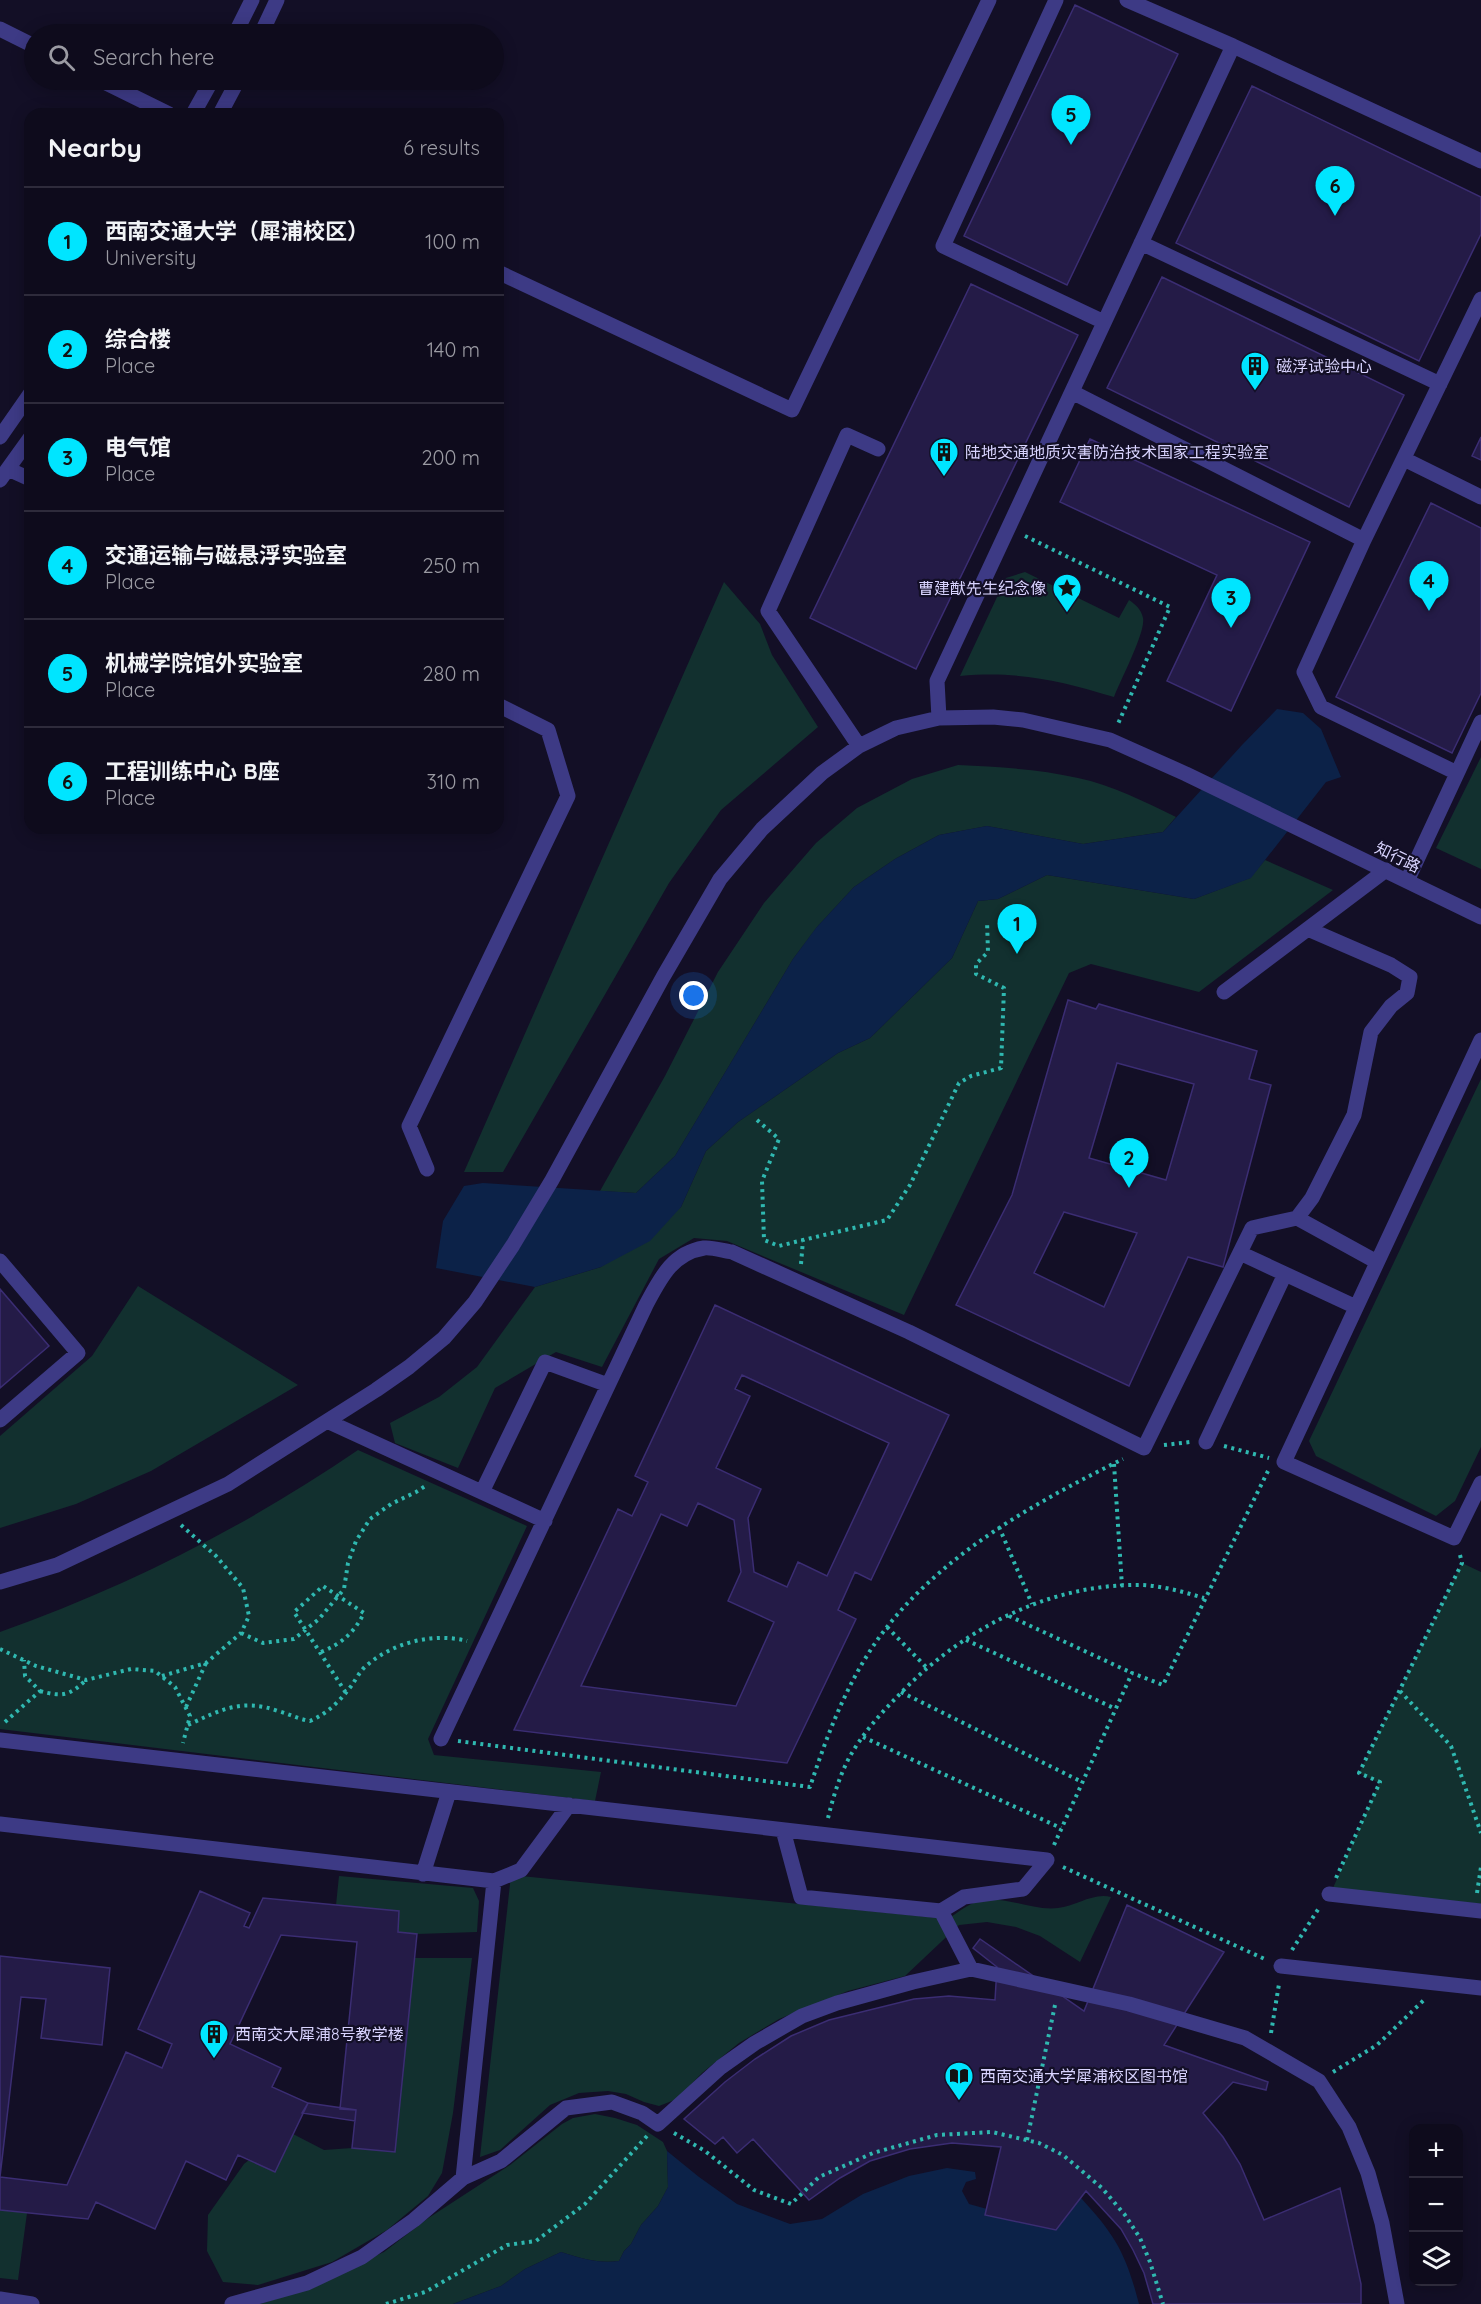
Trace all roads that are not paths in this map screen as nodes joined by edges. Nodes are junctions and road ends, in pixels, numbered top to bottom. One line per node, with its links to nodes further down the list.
1 (252, 0): 6 (street)
2 (278, 0): 7 (street)
3 (989, 0): 19 (street)
4 (1056, 0): 21 (street)
5 (1127, 0): 10 (street)
6 (240, 24)
7 (266, 24)
8 (0, 29): 9 (street)
9 (24, 41)
10 (1233, 46): 17 (street); 18 (street)
11 (120, 90): 14 (street)
12 (206, 90): 15 (street)
13 (233, 90): 16 (street)
14 (157, 108)
15 (196, 108)
16 (223, 108)
17 (1481, 161)
18 (1141, 243): 21 (street); 22 (street)
19 (504, 275)
20 (1481, 299): 22 (street)
21 (1104, 322): 23 (street)
22 (1440, 384): 28 (street)
23 (1072, 392): 32 (street); 34 (street)
24 (24, 403): 25 (street)
25 (0, 437)
26 (24, 446): 29 (street)
27 (878, 449): 36 (street)
28 (1404, 459): 31 (street); 32 (street)
29 (4, 474): 30 (street)
30 (24, 478)
31 (1481, 497)
32 (1365, 540): 37 (street)
33 (504, 708): 44 (street)
34 (939, 718): 36 (street, 知行路); 38 (street, 知行路)
35 (1481, 722): 37 (street)
36 (859, 746): 53 (street, 知行路)
37 (1457, 773): 39 (street)
38 (1386, 870): 39 (street, 知行路); 41 (street)
39 (1407, 881): 40 (street, 知行路)
40 (1481, 917)
41 (1308, 929): 42 (street); 45 (street)
42 (1224, 992)
43 (1481, 1040): 48 (street)
44 (428, 1170)
45 (1297, 1218): 46 (street); 48 (street)
46 (1240, 1253): 49 (street); 51 (street)
47 (0, 1261): 52 (street)
48 (1377, 1262): 50 (street)
49 (1285, 1274): 50 (street); 54 (street)
50 (1356, 1307): 55 (street)
51 (608, 1386): 56 (street); 57 (street)
52 (0, 1420)
53 (329, 1422): 56 (street); 58 (street, 知行路)
54 (1206, 1442)
55 (1481, 1483)
56 (482, 1492): 57 (street)
57 (545, 1521): 59 (street)
58 (0, 1582)
59 (441, 1739)
60 (0, 1740): 61 (street)
61 (449, 1792): 62 (street); 65 (street)
62 (569, 1805): 64 (street); 66 (street)
63 (0, 1824): 65 (street)
64 (783, 1830): 68 (street); 68 (street)
65 (423, 1874): 66 (street)
66 (494, 1881): 73 (street)
67 (1329, 1894): 69 (street)
68 (940, 1911): 71 (street)
69 (1478, 1911)
70 (1281, 1966): 72 (street)
71 (971, 1970): 73 (street); 77 (street)
72 (1481, 1988)
73 (463, 2178): 76 (street)
74 (0, 2299): 75 (street)
75 (32, 2304)
76 (232, 2304)
77 (1397, 2304)

